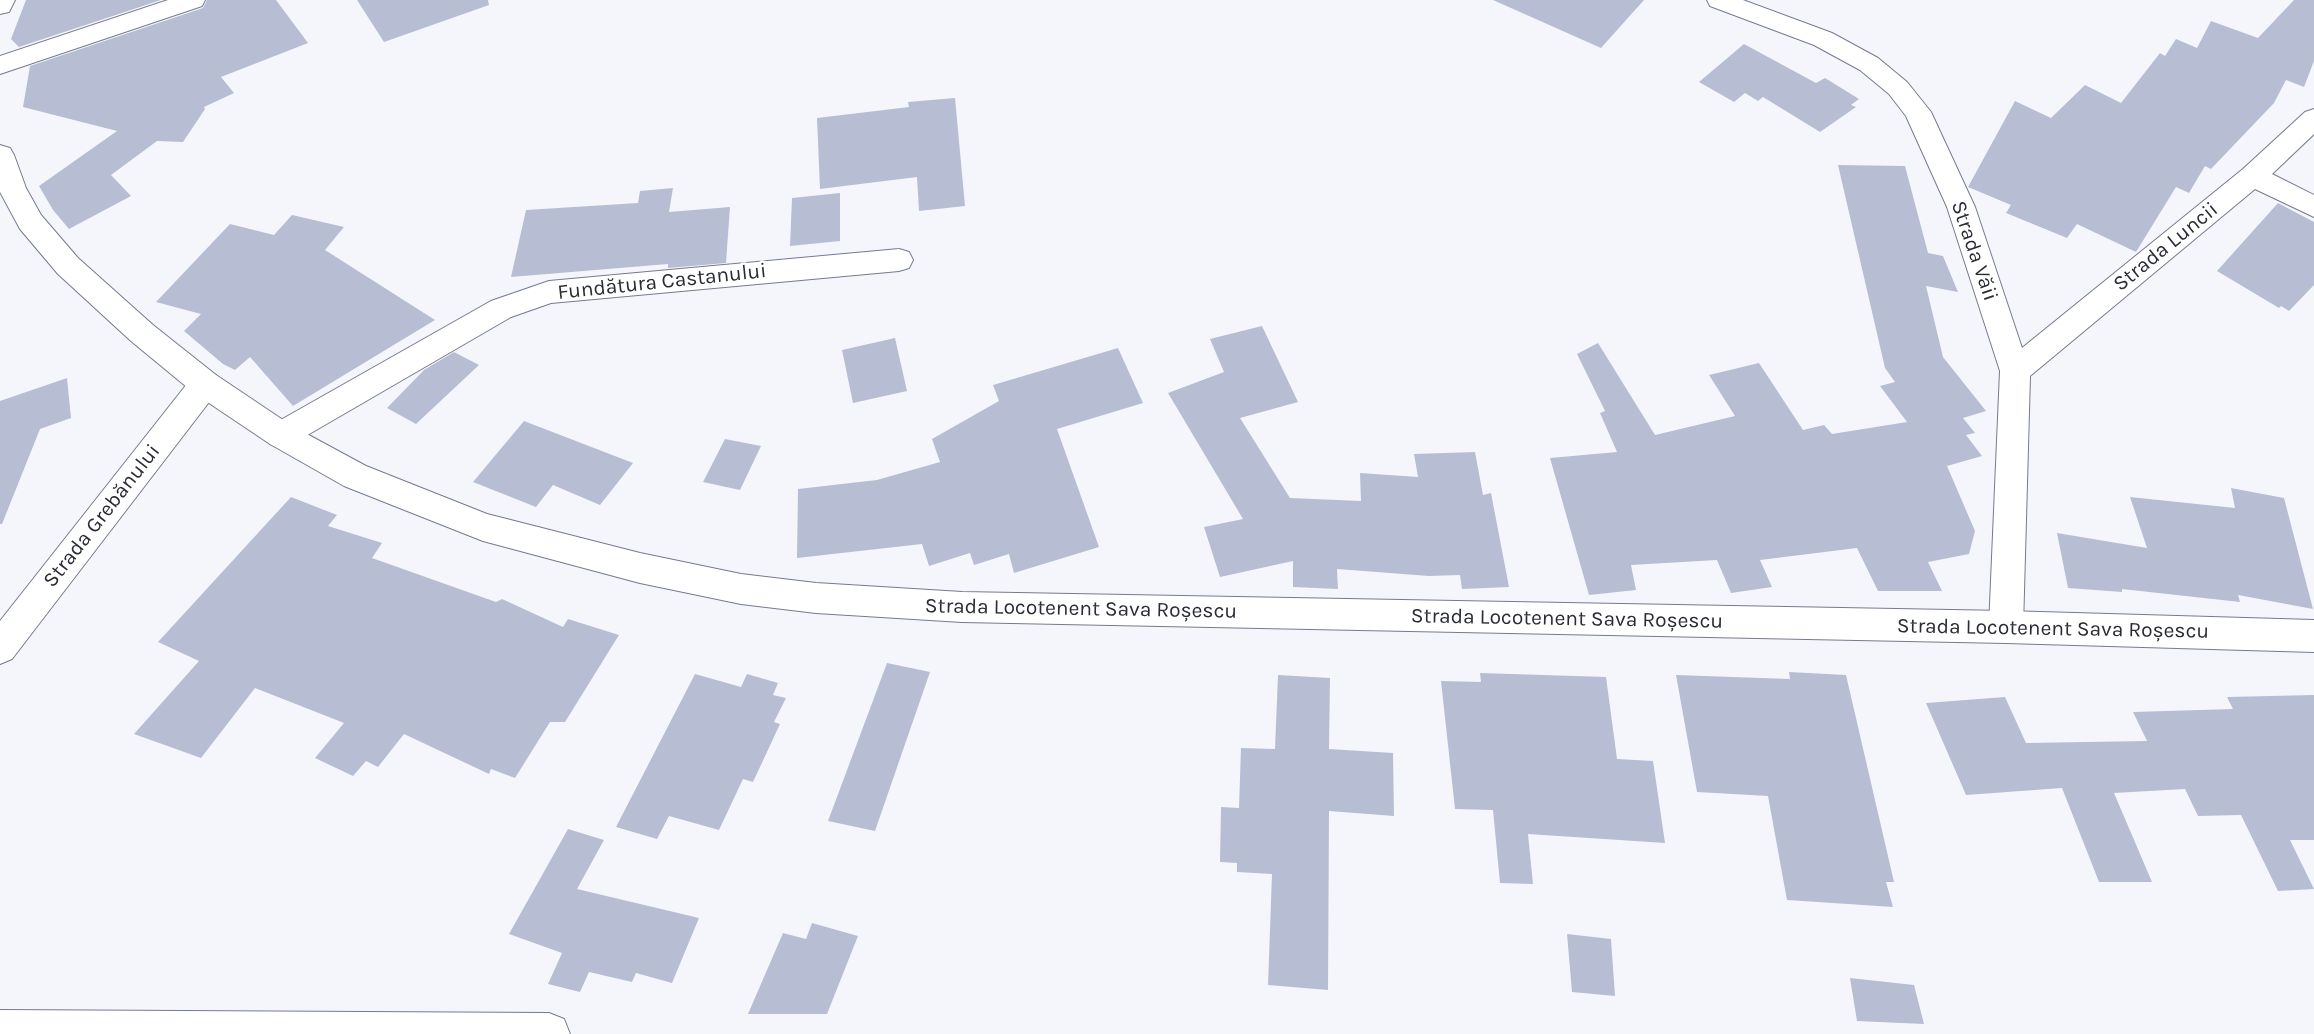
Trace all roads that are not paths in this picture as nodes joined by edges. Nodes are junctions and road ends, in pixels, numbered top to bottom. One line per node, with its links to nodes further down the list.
1 (3, 0): 5 (street)
2 (193, 0): 7 (street)
3 (1719, 0): 6 (street, Strada Văii)
4 (1781, 0): 6 (street)
5 (0, 6)
6 (1823, 39): 13 (street, Strada Văii)
7 (0, 65)
8 (2314, 118): 10 (street, Strada Luncii)
9 (0, 155): 14 (street, Strada Locotenent Sava Roșescu)
10 (2253, 176): 11 (street); 13 (street, Strada Luncii)
11 (2314, 207)
12 (899, 260): 15 (street, Fundătura Castanului)
13 (2014, 371): 16 (street, Strada Văii)
14 (205, 384): 15 (street, Strada Locotenent Sava Roșescu); 18 (street, Strada Grebănului)
15 (280, 435): 16 (street, Strada Locotenent Sava Roșescu)
16 (2006, 627): 17 (street, Strada Locotenent Sava Roșescu)
17 (2314, 636)
18 (0, 648)
19 (0, 1031): 20 (street)
20 (549, 1034)

